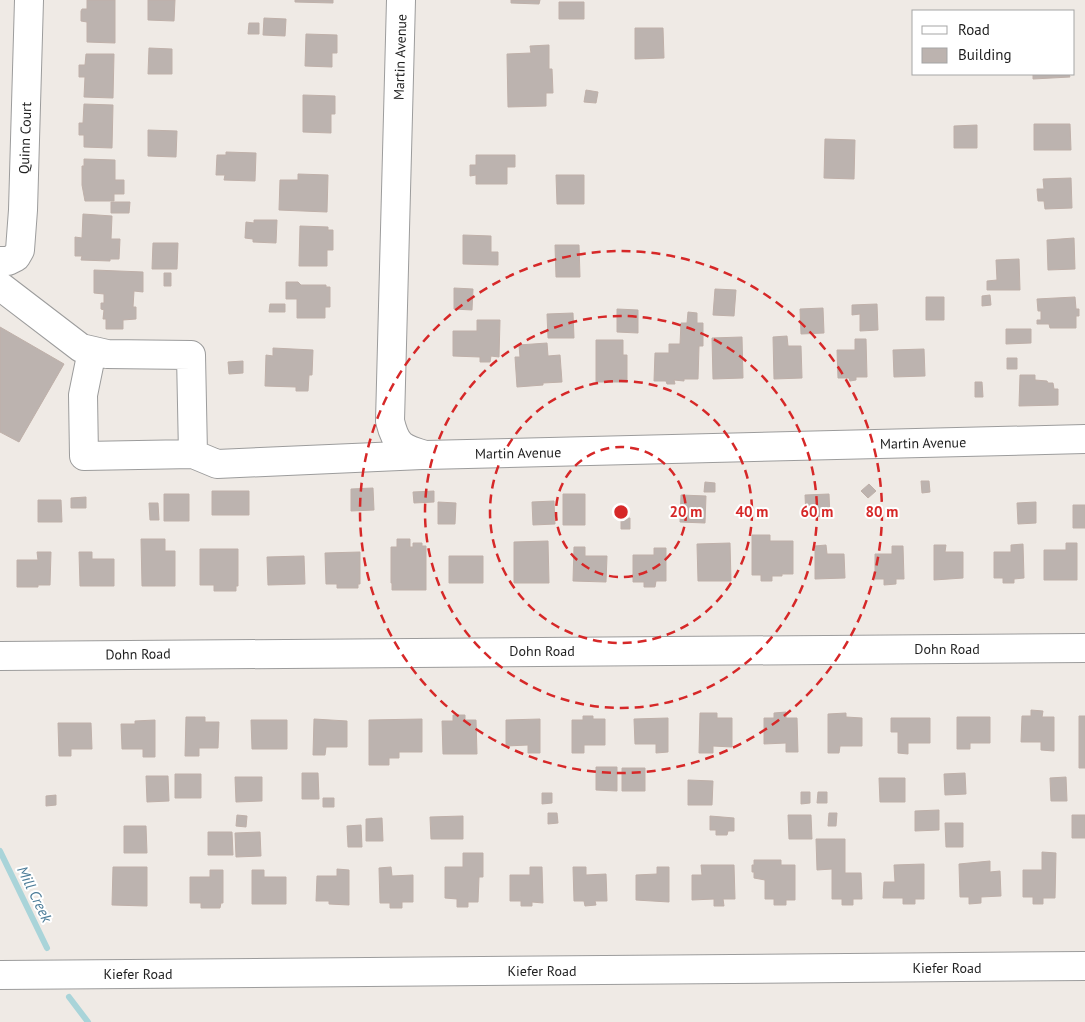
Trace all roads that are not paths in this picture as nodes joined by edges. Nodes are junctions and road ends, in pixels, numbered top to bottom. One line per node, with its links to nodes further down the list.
1 (29, 0): 3 (street, Quinn Court)
2 (401, 0): 8 (street, Martin Avenue)
3 (10, 256): 4 (street, Quinn Court)
4 (5, 290): 5 (street)
5 (92, 351): 7 (street); 7 (street)
6 (1085, 440): 8 (street, Martin Avenue)
7 (194, 454): 8 (street)
8 (425, 455)
9 (1085, 648): 10 (street, Dohn Road)
10 (0, 656)
11 (1085, 966): 12 (street, Kiefer Road)
12 (0, 975)

